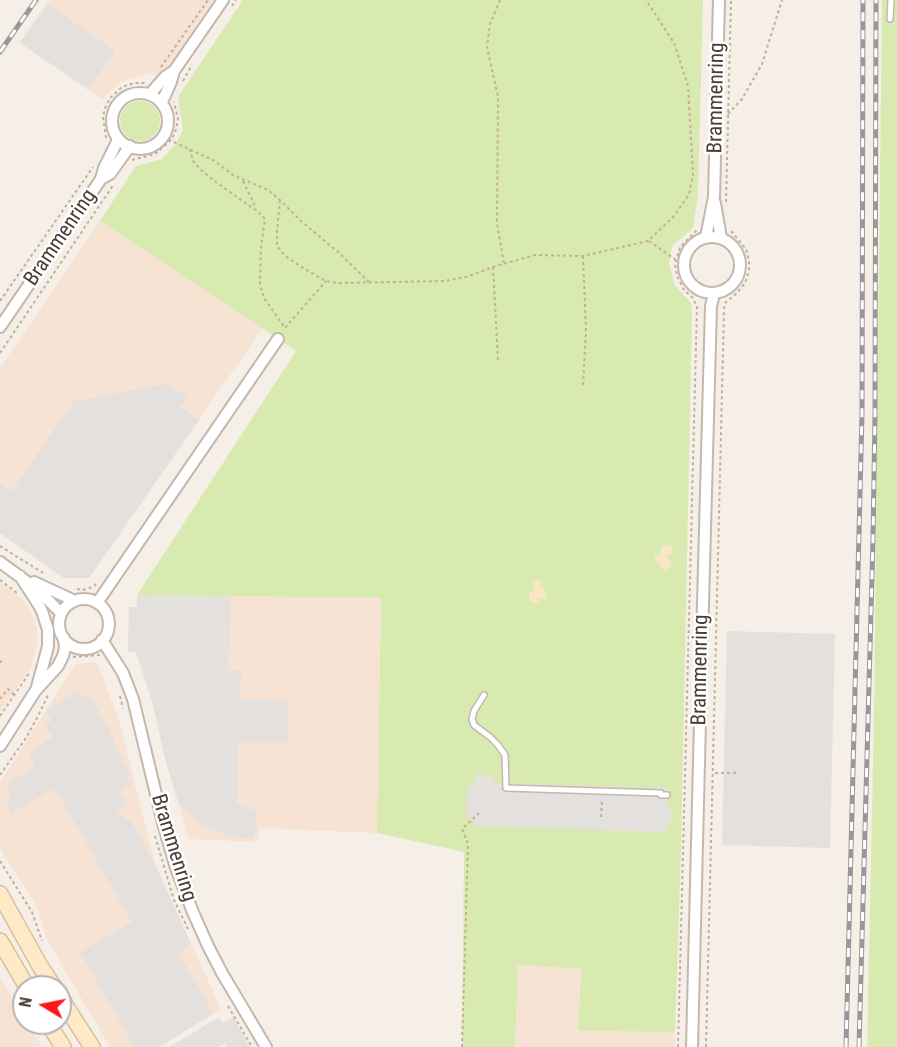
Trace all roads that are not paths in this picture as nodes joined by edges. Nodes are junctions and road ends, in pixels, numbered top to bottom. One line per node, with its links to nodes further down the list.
1 (223, 0): 5 (street)
2 (719, 0): 11 (street, Brammenring)
3 (891, 0): 4 (lane)
4 (890, 19)
5 (174, 71): 6 (street); 7 (street)
6 (150, 94): 7 (street); 8 (street)
7 (162, 102): 9 (street)
8 (118, 138): 9 (street); 10 (street, Brammenring)
9 (130, 146): 10 (street, Brammenring)
10 (101, 179): 15 (street, Brammenring)
11 (714, 197): 12 (street, Brammenring); 13 (street, Brammenring)
12 (706, 237): 13 (street); 14 (street)
13 (721, 238): 14 (street)
14 (714, 294): 35 (street, Brammenring)
15 (0, 327)
16 (278, 339): 20 (street)
17 (0, 562): 18 (street)
18 (20, 576): 19 (street); 21 (street); 24 (street)
19 (75, 601): 20 (street); 21 (street)
20 (97, 603): 23 (street)
21 (61, 613): 22 (street)
22 (64, 638): 23 (street); 24 (street)
23 (102, 640): 34 (street, Brammenring)
24 (36, 690): 26 (street)
25 (484, 696): 27 (lane)
26 (0, 746)
27 (667, 795)
28 (0, 894): 31 (main road)
29 (0, 941): 30 (main road)
30 (20, 975)
31 (46, 975)
32 (72, 1016): 33 (main road)
33 (92, 1047)
34 (266, 1047)
35 (692, 1047)

